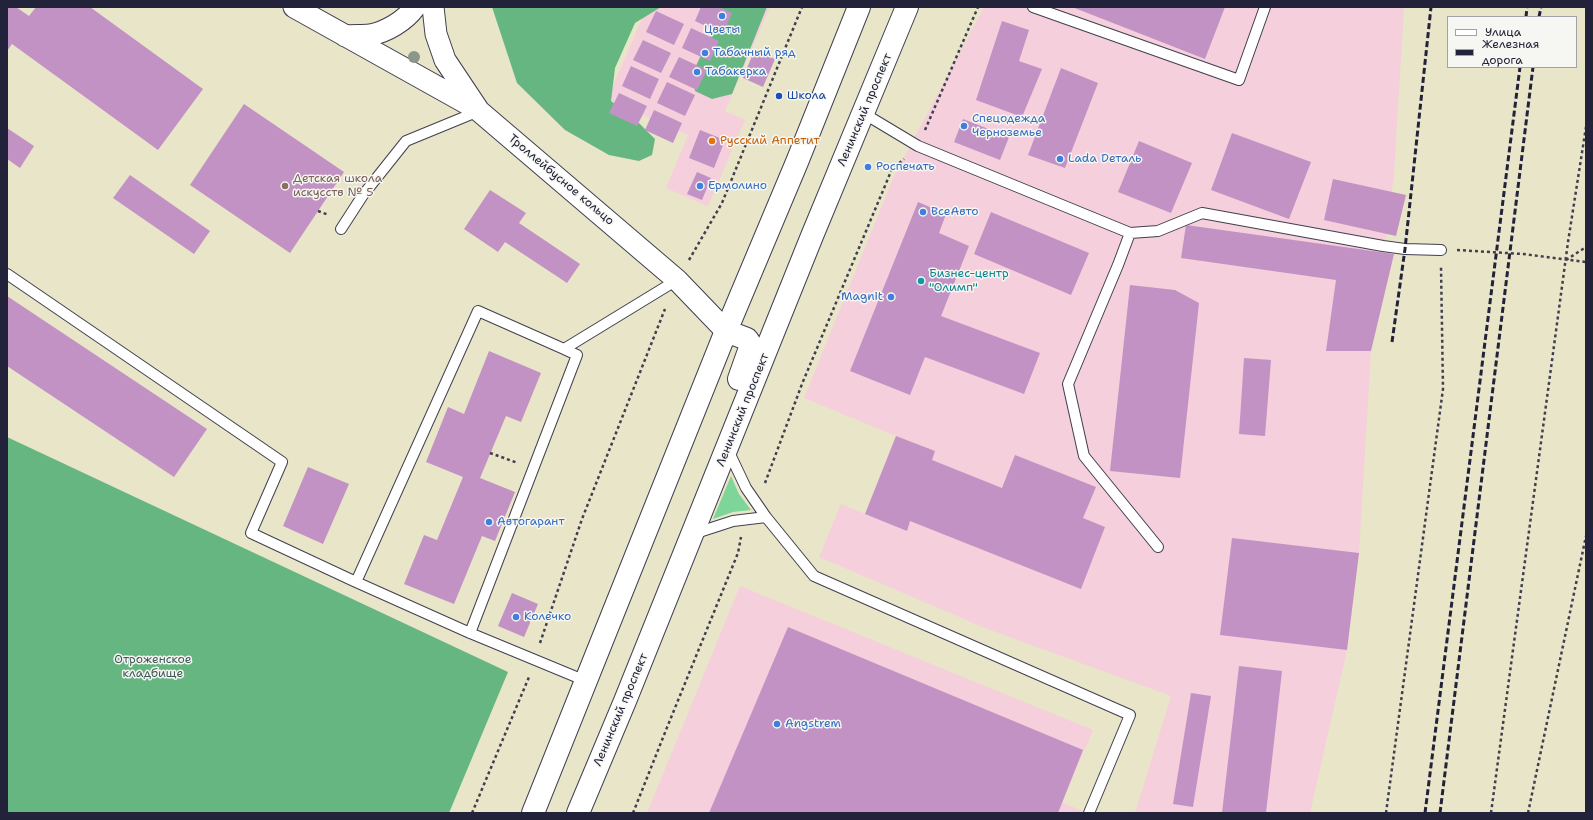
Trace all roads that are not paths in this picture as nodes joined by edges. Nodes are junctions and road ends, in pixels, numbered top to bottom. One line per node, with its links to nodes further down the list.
1 (294, 7): 8 (street)
2 (415, 7): 8 (street)
3 (433, 7): 9 (street, Троллейбусное кольцо)
4 (859, 7): 16 (main road)
5 (907, 7): 10 (main road, Ленинский проспект)
6 (1034, 7): 7 (lane)
7 (1265, 7)
8 (345, 36): 9 (street)
9 (479, 110): 11 (lane); 15 (street, Троллейбусное кольцо)
10 (863, 113): 12 (lane); 18 (main road, Ленинский проспект)
11 (341, 228)
12 (1130, 233): 13 (lane); 22 (lane)
13 (1441, 250)
14 (7, 274): 23 (lane)
15 (678, 280): 16 (street, Троллейбусное кольцо); 17 (lane)
16 (726, 331): 18 (main road); 25 (main road)
17 (564, 348): 23 (lane); 24 (lane)
18 (735, 428): 19 (main road, Ленинский проспект)
19 (728, 448): 20 (lane); 21 (main road, Ленинский проспект)
20 (766, 516): 21 (lane); 28 (lane)
21 (693, 534): 27 (main road, Ленинский проспект)
22 (1158, 548)
23 (356, 582): 24 (lane)
24 (470, 633): 25 (lane)
25 (586, 681): 26 (main road)
26 (533, 813)
27 (578, 813)
28 (1089, 813)

